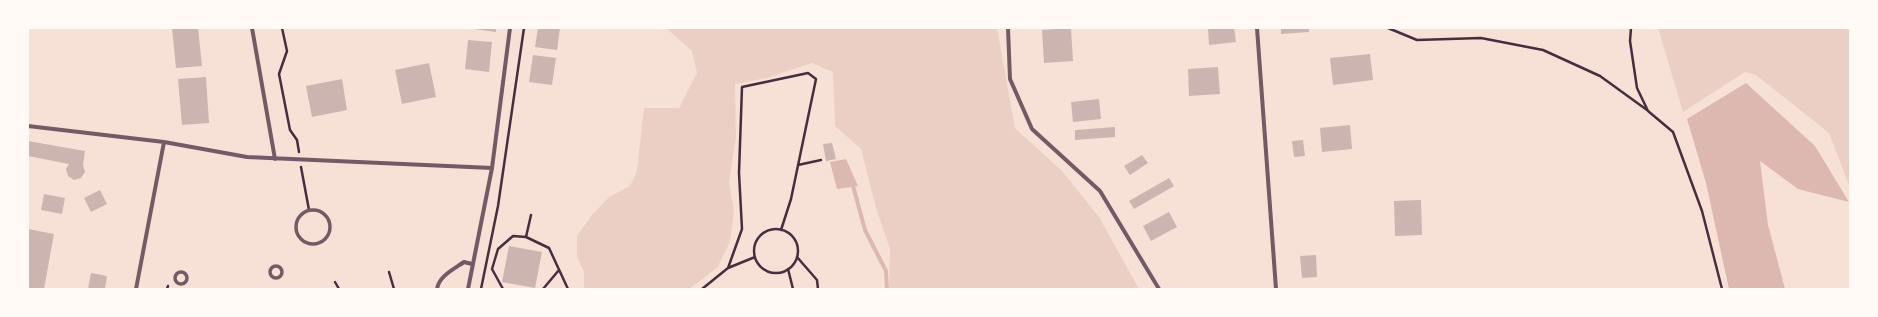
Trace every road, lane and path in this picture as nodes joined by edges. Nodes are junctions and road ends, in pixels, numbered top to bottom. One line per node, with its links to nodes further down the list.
1 (252, 28): 12 (street)
2 (282, 28): 13 (path)
3 (510, 28): 16 (street)
4 (524, 28): 34 (path)
5 (1008, 28): 41 (street)
6 (1257, 28): 42 (street)
7 (1388, 28): 9 (path)
8 (1631, 28): 9 (path)
9 (1648, 110): 43 (path)
10 (28, 126): 11 (street)
11 (164, 142): 12 (street); 29 (street)
12 (275, 159): 13 (street)
13 (300, 160): 16 (street); 17 (path)
14 (821, 160): 15 (path)
15 (798, 165): 19 (path); 24 (path)
16 (492, 168): 23 (street)
17 (309, 210): 17 (street)
18 (530, 215): 20 (path)
19 (781, 230): 21 (path); 22 (path)
20 (526, 237): 26 (path); 35 (path)
21 (755, 257): 24 (path); 25 (path)
22 (797, 257): 25 (path); 40 (path)
23 (472, 264): 32 (street); 33 (street)
24 (728, 268): 38 (path)
25 (788, 269): 39 (path)
26 (559, 270): 36 (path); 37 (path)
27 (390, 272): 31 (path)
28 (335, 282): 30 (path)
29 (136, 289)
30 (339, 289)
31 (394, 289)
32 (437, 289)
33 (468, 289)
34 (481, 289)
35 (503, 289)
36 (543, 289)
37 (568, 289)
38 (702, 289)
39 (793, 289)
40 (818, 289)
41 (1159, 289)
42 (1276, 289)
43 (1722, 289)

